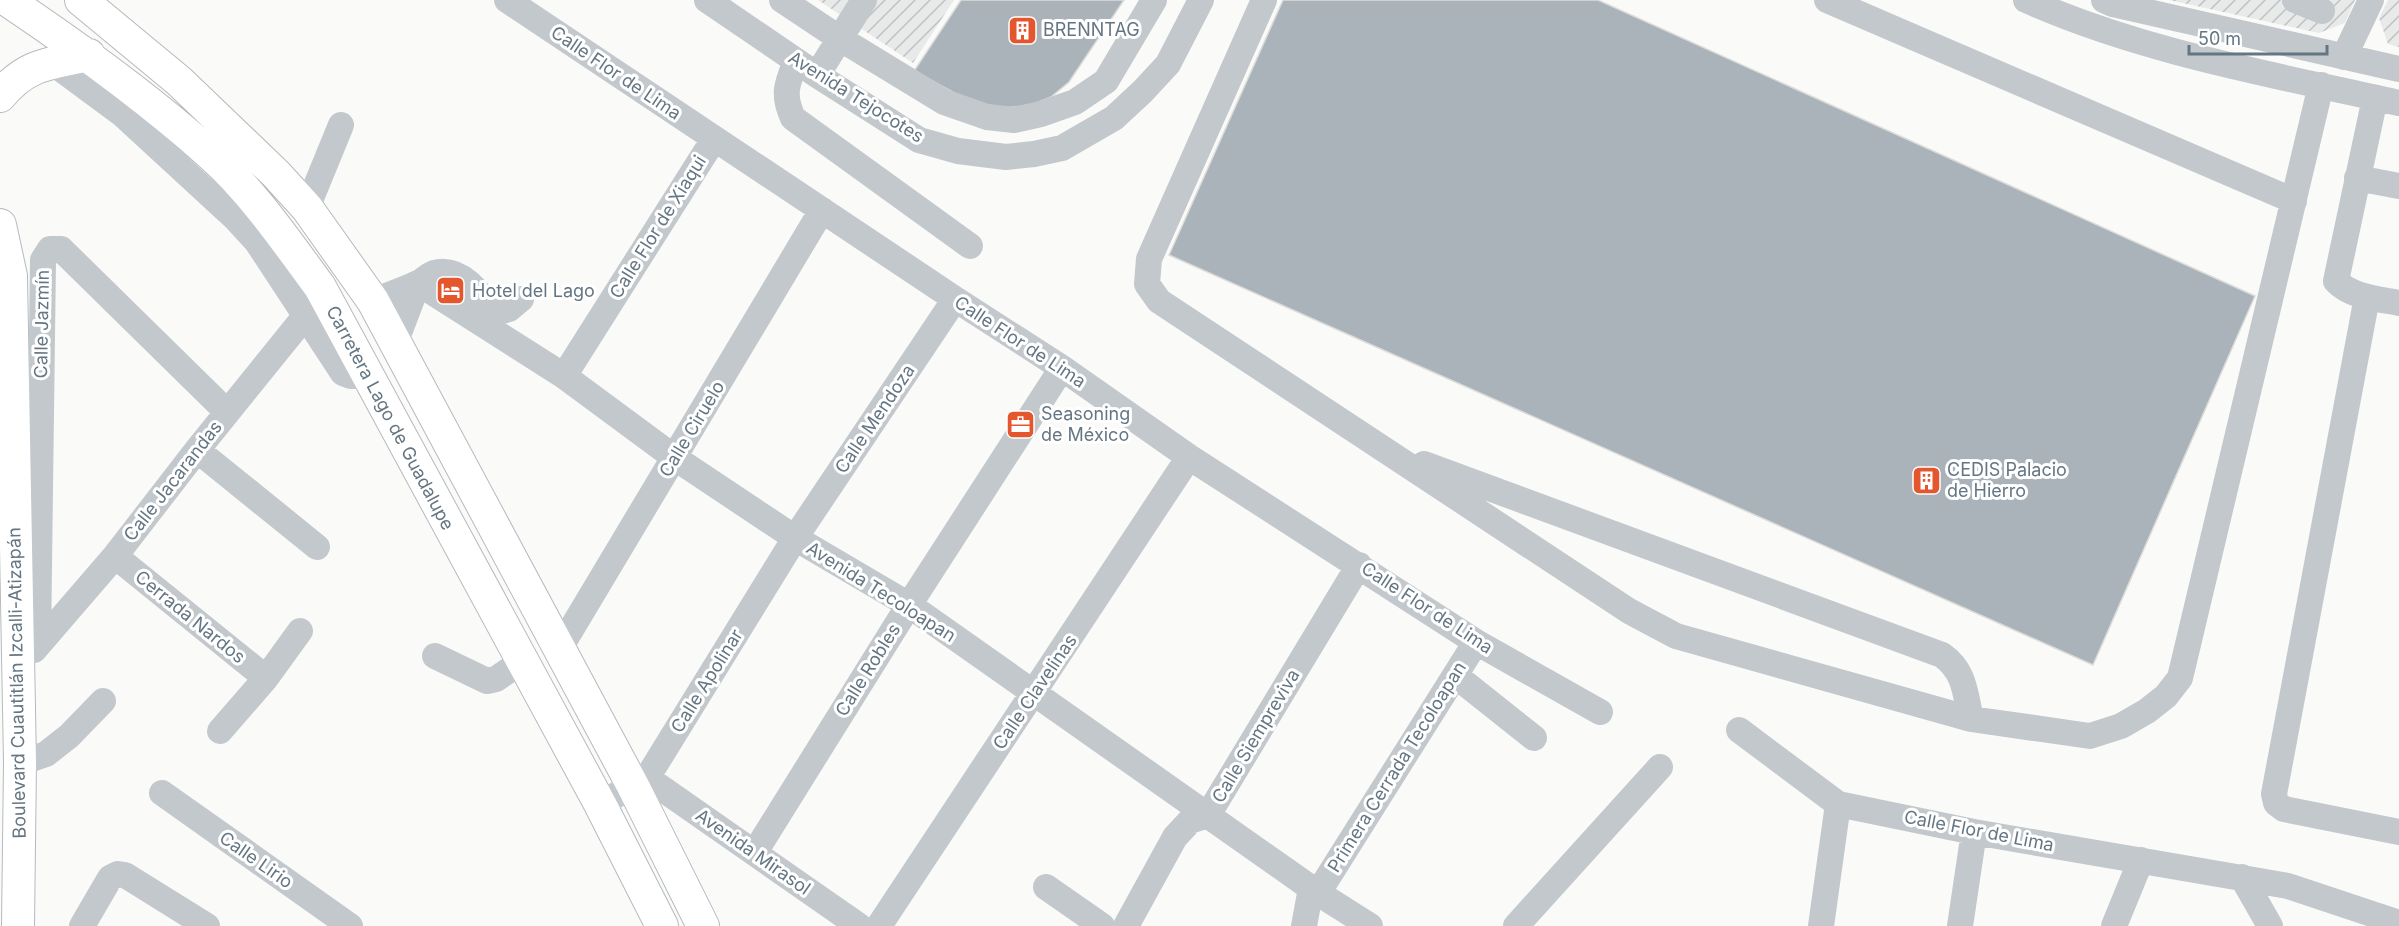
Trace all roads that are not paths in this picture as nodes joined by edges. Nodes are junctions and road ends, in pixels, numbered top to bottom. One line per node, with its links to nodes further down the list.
1 (7, 0): 18 (main road, Carretera Lago de Guadalupe)
2 (81, 0): 31 (main road)
3 (507, 0): 27 (street, Calle Flor de Lima)
4 (707, 0): 21 (street, Avenida Tejocotes)
5 (782, 0): 17 (street)
6 (864, 0): 17 (street)
7 (1154, 0): 17 (street)
8 (1201, 0): 21 (street, Avenida Tejocotes)
9 (1264, 0): 48 (street)
10 (1827, 0): 30 (street)
11 (2026, 0): 23 (street)
12 (2104, 0): 15 (street)
13 (2295, 0): 16 (street)
14 (2371, 0): 19 (street)
15 (2158, 7): 19 (street)
16 (2322, 11)
17 (839, 38): 21 (street)
18 (89, 55): 20 (main road); 45 (main road, Carretera Lago de Guadalupe)
19 (2344, 57): 22 (street)
20 (53, 63): 24 (main road); 41 (street)
21 (807, 68): 34 (street)
22 (2399, 69)
23 (2321, 85): 25 (street); 30 (street)
24 (0, 96)
25 (2387, 101): 28 (street)
26 (341, 125): 31 (street)
27 (714, 139): 32 (street, Calle Flor de Lima); 46 (street, Calle Flor de Xiaqui)
28 (2357, 178): 29 (street); 36 (street)
29 (2399, 183)
30 (2294, 201): 68 (street)
31 (307, 208): 39 (main road)
32 (822, 210): 38 (street, Calle Flor de Lima); 51 (street, Calle Ciruelo)
33 (0, 225): 59 (main road, Boulevard Cuautitlán Izcalli-Atizapán)
34 (970, 246)
35 (418, 283): 39 (street); 42 (street, Avenida Tecoloapan); 43 (street)
36 (2367, 297): 40 (street); 80 (street)
37 (521, 299): 42 (street)
38 (955, 299): 44 (street, Calle Flor de Lima); 52 (street, Calle Mendoza)
39 (373, 301): 43 (main road)
40 (2399, 303)
41 (306, 315): 45 (street); 47 (street, Calle Jacarandas)
42 (488, 318): 46 (street, Avenida Tecoloapan)
43 (396, 341): 60 (main road)
44 (1062, 368): 50 (street, Calle Flor de Lima); 56 (street, Calle Robles)
45 (366, 371): 62 (main road, Carretera Lago de Guadalupe)
46 (564, 376): 51 (street, Avenida Tecoloapan)
47 (227, 412): 49 (street, Calle Jacarandas); 59 (street, Calle Jazmín)
48 (1382, 448): 68 (street); 68 (street)
49 (197, 450): 53 (street); 54 (street, Calle Jacarandas)
50 (1190, 457): 55 (street, Calle Flor de Lima); 65 (street, Calle Clavelinas)
51 (675, 458): 52 (street, Avenida Tecoloapan); 60 (street, Calle Ciruelo)
52 (795, 538): 56 (street, Avenida Tecoloapan); 74 (street, Calle Apolinar)
53 (317, 547)
54 (115, 556): 59 (street, Calle Jacarandas); 63 (street, Cerrada Nardos)
55 (1359, 565): 58 (street, Calle Flor de Lima); 78 (street, Calle Siempreviva)
56 (909, 605): 65 (street, Avenida Tecoloapan); 81 (street, Calle Robles)
57 (300, 631): 63 (street)
58 (1476, 642): 64 (street, Primera Cerrada Tecoloapan); 67 (street, Calle Flor de Lima)
59 (28, 644): 72 (main road, Boulevard Cuautitlán Izcalli-Atizapán)
60 (560, 648): 74 (main road)
61 (435, 656): 62 (street)
62 (521, 662): 76 (main road, Carretera Lago de Guadalupe)
63 (259, 673): 70 (street)
64 (1456, 676): 71 (street); 85 (street, Primera Cerrada Tecoloapan)
65 (1034, 695): 78 (street, Avenida Tecoloapan); 94 (street, Calle Clavelinas)
66 (103, 701): 72 (street)
67 (1600, 712)
68 (1971, 719)
69 (1739, 730): 77 (street, Calle Flor de Lima)
70 (220, 731)
71 (1534, 738)
72 (20, 763): 87 (main road, Boulevard Cuautitlán Izcalli-Atizapán)
73 (1660, 767): 99 (street)
74 (640, 782): 76 (street, Calle Apolinar); 81 (street, Avenida Mirasol); 92 (main road)
75 (162, 794): 90 (street, Calle Lirio)
76 (600, 804): 91 (main road, Carretera Lago de Guadalupe)
77 (1838, 804): 79 (street, Calle Flor de Lima); 100 (street)
78 (1208, 815): 85 (street, Avenida Tecoloapan); 96 (street, Calle Siempreviva)
79 (1974, 832): 82 (street, Calle Flor de Lima); 101 (street)
80 (2399, 832)
81 (755, 852): 93 (street, Avenida Mirasol)
82 (2141, 860): 83 (street, Calle Flor de Lima); 102 (street)
83 (2242, 877): 86 (street, Calle Flor de Lima); 103 (street)
84 (1046, 887): 95 (street)
85 (1314, 891): 97 (street); 98 (street, Avenida Tecoloapan)
86 (2399, 923)
87 (18, 926)
88 (82, 926): 89 (street)
89 (207, 926)
90 (350, 926)
91 (662, 926)
92 (703, 926)
93 (859, 926)
94 (879, 926)
95 (1102, 926)
96 (1126, 926)
97 (1304, 926)
98 (1370, 926)
99 (1516, 926)
100 (1821, 926)
101 (1960, 926)
102 (2114, 926)
103 (2270, 926)

